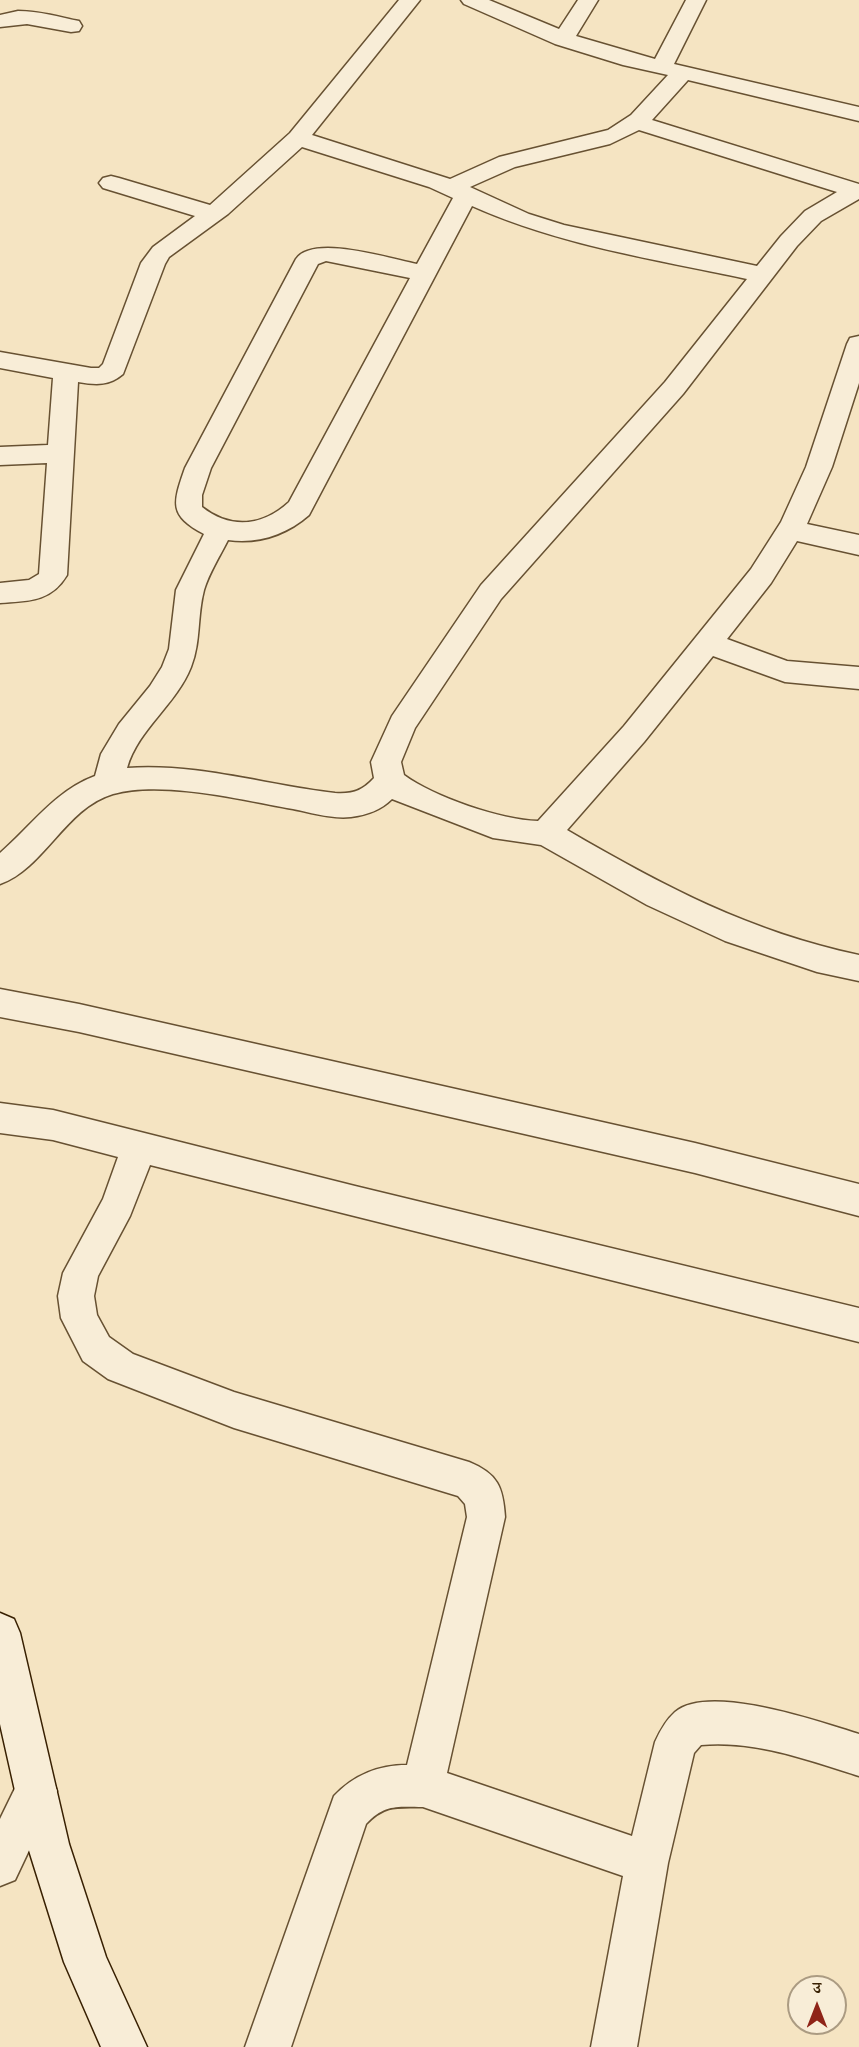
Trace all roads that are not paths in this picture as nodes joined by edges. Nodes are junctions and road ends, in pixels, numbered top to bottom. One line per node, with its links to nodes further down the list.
1 (410, 0): 11 (street)
2 (471, 0): 7 (street)
3 (588, 0): 7 (street)
4 (696, 0): 8 (street)
5 (0, 21): 6 (street)
6 (71, 26)
7 (563, 39): 8 (street)
8 (671, 70): 9 (street); 10 (street)
9 (859, 114)
10 (636, 122): 13 (street); 16 (street)
11 (298, 138): 13 (street); 14 (street)
12 (111, 183): 14 (street)
13 (460, 190): 15 (street); 16 (street)
14 (213, 214): 19 (street)
15 (425, 273): 22 (street); 22 (street)
16 (764, 275): 28 (street)
17 (859, 344): 23 (street)
18 (0, 360): 19 (street)
19 (66, 372): 20 (street)
20 (60, 453): 21 (street); 25 (street)
21 (0, 456)
22 (220, 529): 29 (street)
23 (790, 530): 24 (street); 26 (street)
24 (859, 545)
25 (0, 593)
26 (708, 643): 27 (street); 30 (street)
27 (859, 678)
28 (390, 781): 29 (street); 30 (street)
29 (108, 783): 31 (street)
30 (546, 833): 32 (street)
31 (0, 871)
32 (859, 968)
33 (0, 1003): 36 (street)
34 (0, 1118): 35 (street)
35 (139, 1147): 37 (street); 40 (street)
36 (859, 1200)
37 (859, 1325)
38 (0, 1633): 41 (street)
39 (859, 1755): 42 (street)
40 (423, 1786): 42 (street); 45 (street)
41 (36, 1791): 43 (street); 44 (street)
42 (647, 1863): 46 (street)
43 (0, 1865)
44 (124, 2047)
45 (267, 2047)
46 (614, 2047)

